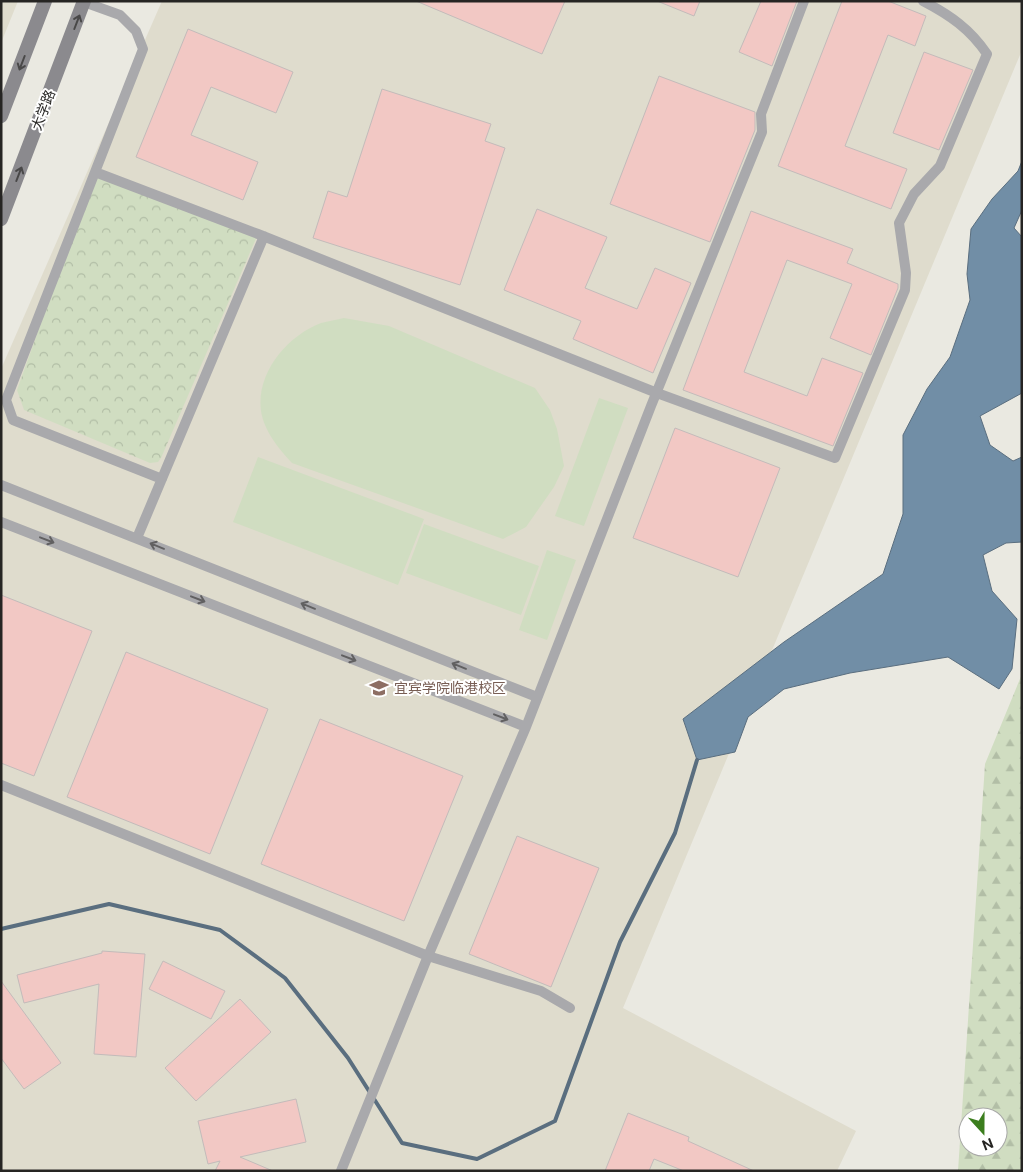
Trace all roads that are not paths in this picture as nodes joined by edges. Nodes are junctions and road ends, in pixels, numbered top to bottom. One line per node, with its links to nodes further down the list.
1 (45, 1): 5 (main road, one-way to 5)
2 (804, 1): 9 (street)
3 (923, 1): 9 (street)
4 (84, 2): 6 (street); 7 (main road, 大学路, one-way to 4)
5 (1, 116)
6 (95, 172): 8 (street); 10 (street)
7 (1, 219)
8 (264, 236): 9 (street); 10 (street)
9 (657, 392): 14 (street)
10 (162, 479): 13 (street)
11 (1, 485): 13 (street)
12 (1, 522): 15 (street, one-way to 15)
13 (137, 538): 14 (street, one-way to 13)
14 (537, 697): 15 (street)
15 (526, 727): 17 (street)
16 (1, 785): 17 (street)
17 (428, 956): 18 (street); 19 (street)
18 (570, 1008)
19 (341, 1171)

